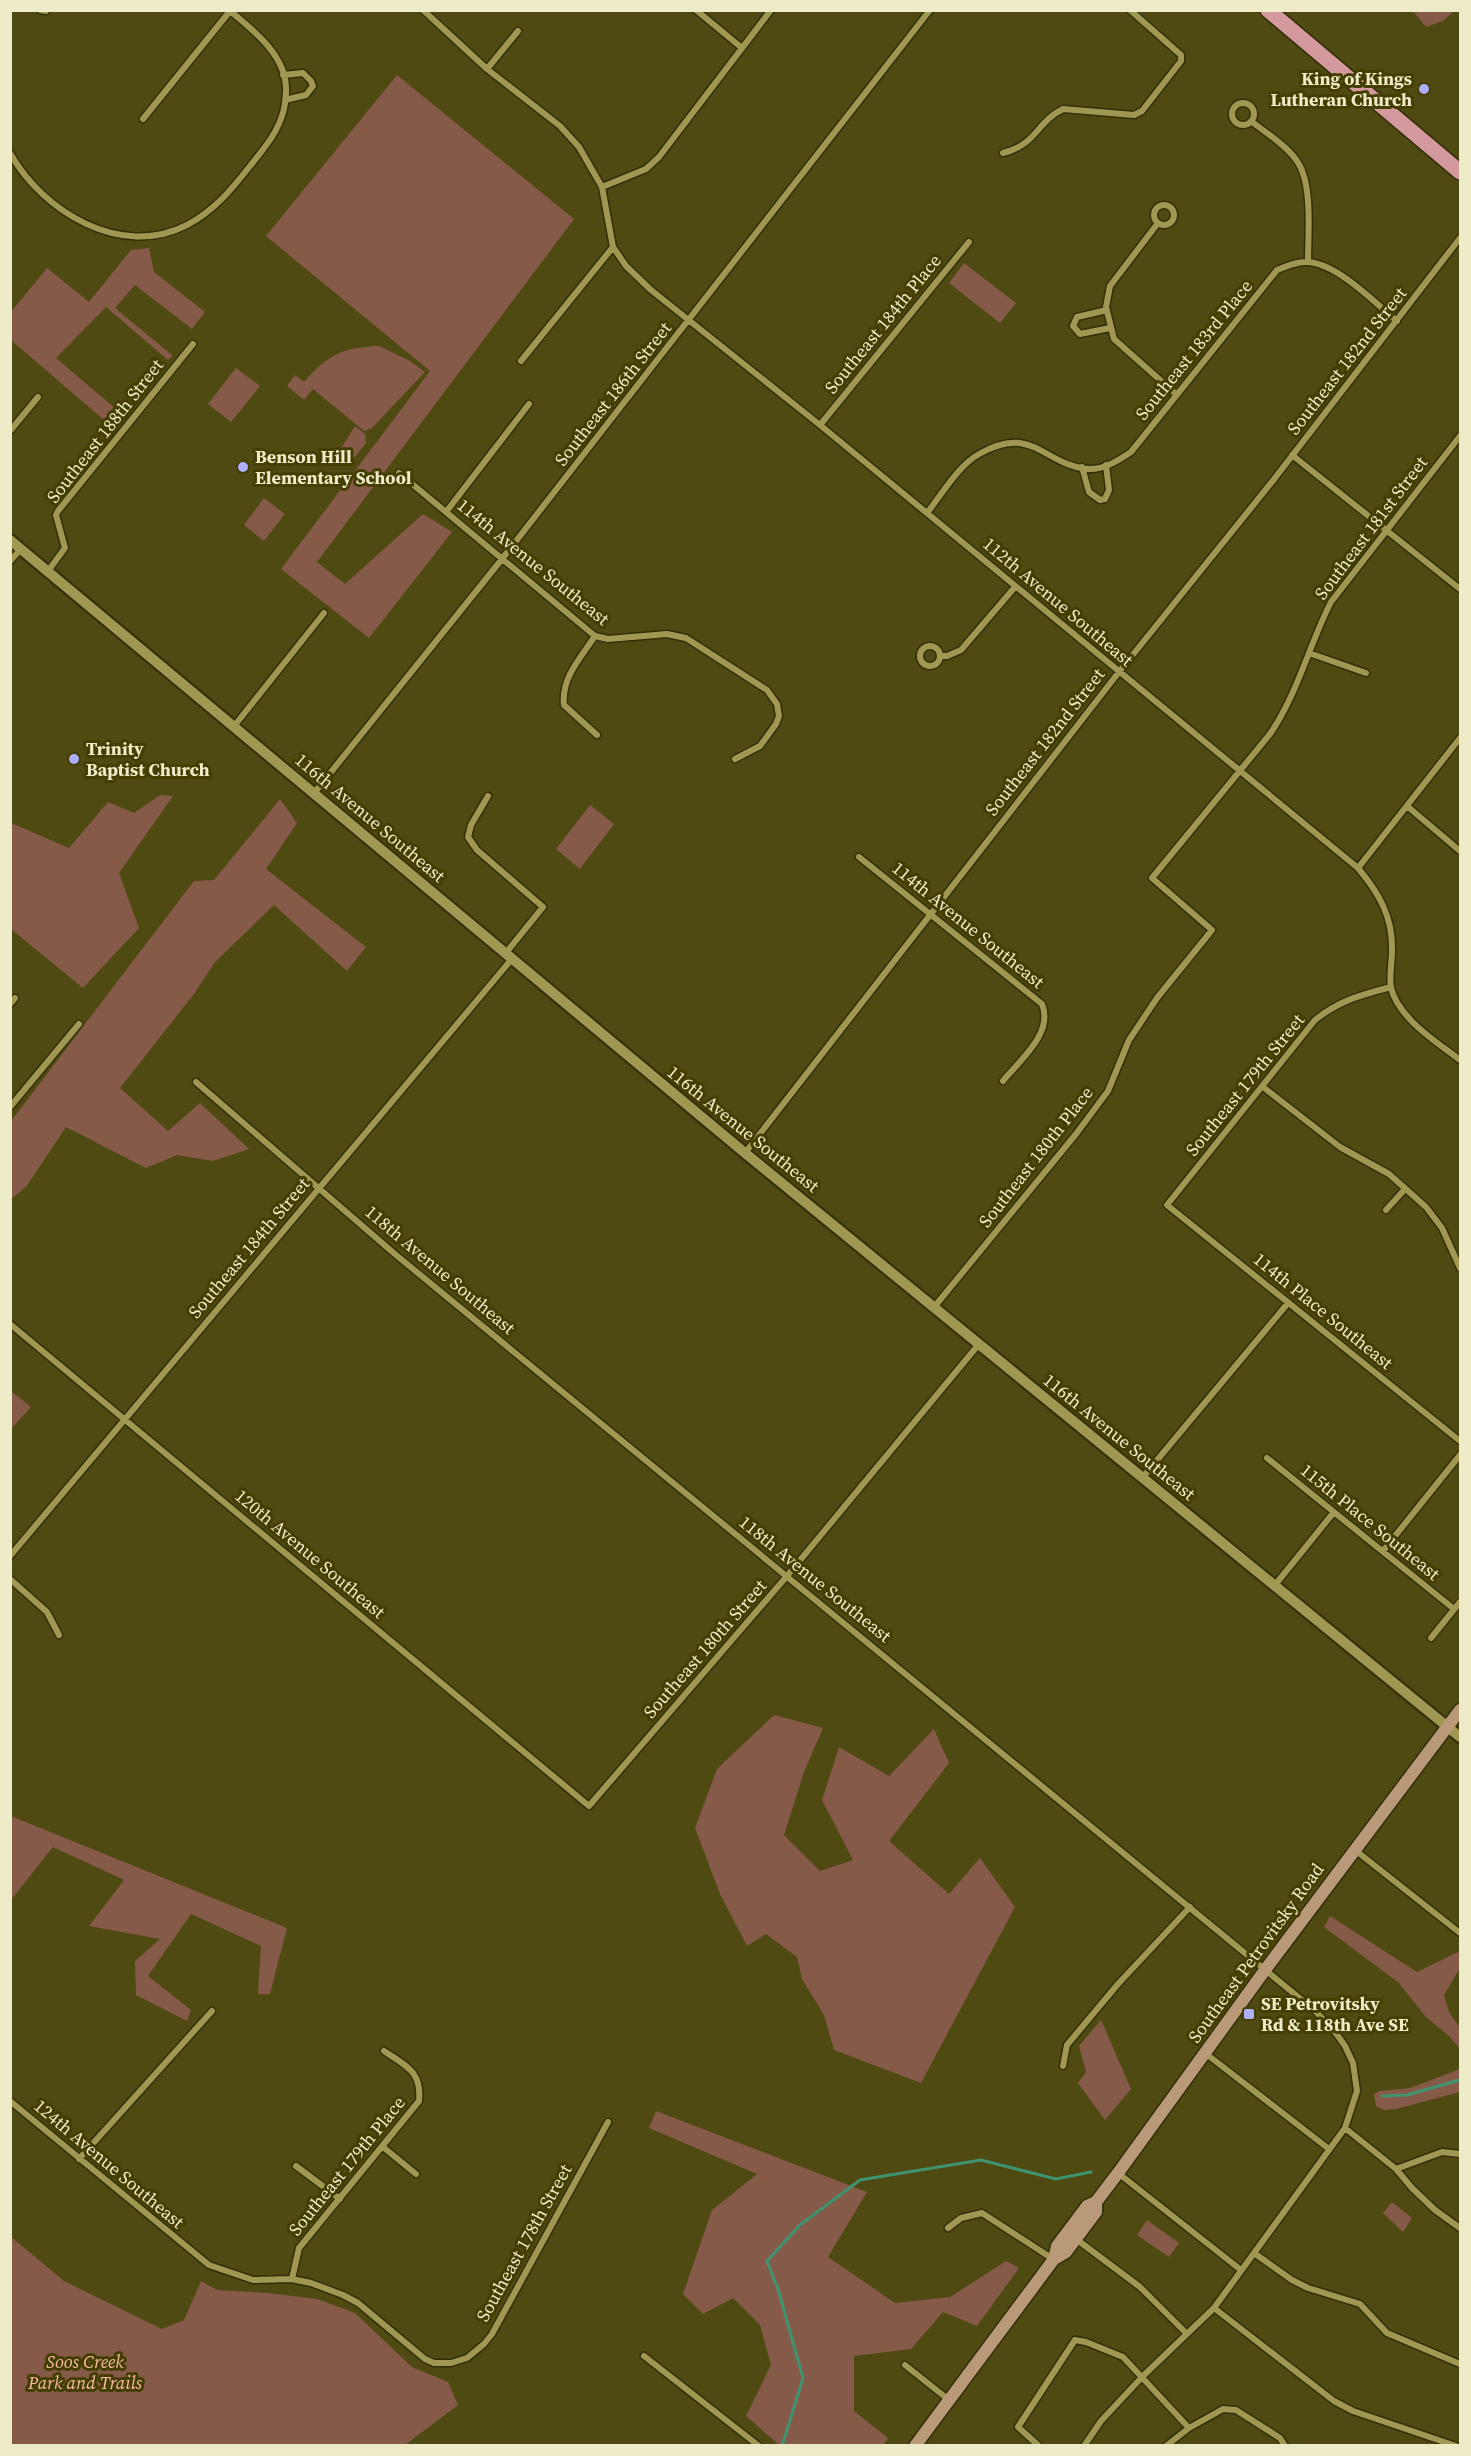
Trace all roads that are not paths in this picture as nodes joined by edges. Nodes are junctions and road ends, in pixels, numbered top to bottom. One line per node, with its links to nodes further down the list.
1 (40, 10): 7 (street)
2 (423, 10): 12 (street, 112th Avenue Southeast)
3 (696, 10): 11 (street)
4 (771, 10): 11 (street)
5 (930, 10): 27 (street, Southeast 186th Street)
6 (1268, 10): 19 (main road)
7 (45, 11)
8 (230, 11): 13 (street); 15 (street)
9 (1133, 11): 18 (street)
10 (518, 31): 12 (street)
11 (742, 48): 20 (street)
12 (487, 69): 20 (street, 112th Avenue Southeast)
13 (283, 75): 14 (street); 14 (street)
14 (285, 100): 17 (street)
15 (143, 119)
16 (1251, 121): 25 (street)
17 (10, 153)
18 (1003, 153)
19 (1461, 172)
20 (602, 187): 24 (street, 112th Avenue Southeast)
21 (1158, 223): 26 (street)
22 (1461, 238): 28 (street, Southeast 182nd Street)
23 (969, 242): 35 (street, Southeast 184th Place)
24 (613, 247): 27 (street, 112th Avenue Southeast); 31 (street)
25 (1308, 262): 28 (street); 32 (street, Southeast 183rd Place)
26 (1107, 310): 29 (street); 29 (street)
27 (689, 320): 35 (street, 112th Avenue Southeast); 47 (street, Southeast 186th Street)
28 (1397, 321): 38 (street, Southeast 182nd Street)
29 (1110, 326): 32 (street)
30 (193, 344): 49 (street, Southeast 188th Street)
31 (521, 361)
32 (1177, 395): 39 (street, Southeast 183rd Place)
33 (38, 397): 36 (street)
34 (529, 404): 42 (street)
35 (820, 425): 43 (street, 112th Avenue Southeast)
36 (10, 431)
37 (1461, 436): 44 (street, Southeast 181st Street)
38 (1292, 455): 44 (street); 56 (street, Southeast 182nd Street)
39 (1106, 465): 40 (street, Southeast 183rd Place); 40 (street)
40 (1082, 467): 43 (street, Southeast 183rd Place)
41 (399, 473): 42 (street, 114th Avenue Southeast)
42 (446, 512): 47 (street, 114th Avenue Southeast)
43 (927, 513): 50 (street, 112th Avenue Southeast)
44 (1386, 530): 51 (street); 54 (street, Southeast 181st Street)
45 (10, 540): 46 (street, 116th Avenue Southeast)
46 (21, 549): 48 (street); 49 (street, 116th Avenue Southeast)
47 (502, 560): 53 (street, 114th Avenue Southeast); 63 (street, Southeast 186th Street)
48 (10, 561)
49 (48, 571): 58 (street, 116th Avenue Southeast)
50 (1015, 587): 55 (street); 56 (street, 112th Avenue Southeast)
51 (1461, 589)
52 (324, 613): 58 (street)
53 (595, 636): 59 (street); 61 (street, 114th Avenue Southeast)
54 (1309, 652): 57 (street); 62 (street, Southeast 181st Street)
55 (940, 656)
56 (1119, 672): 62 (street, 112th Avenue Southeast); 69 (street, Southeast 182nd Street)
57 (1366, 673)
58 (235, 725): 63 (street, 116th Avenue Southeast)
59 (597, 735)
60 (1461, 738): 65 (street)
61 (735, 759)
62 (1240, 772): 68 (street, 112th Avenue Southeast); 70 (street, Southeast 181st Street)
63 (315, 792): 71 (street, 116th Avenue Southeast)
64 (488, 795): 71 (street, Southeast 184th Street)
65 (1407, 806): 66 (street); 68 (street)
66 (1461, 850)
67 (859, 857): 69 (street, 114th Avenue Southeast)
68 (1358, 868): 72 (street, 112th Avenue Southeast)
69 (931, 913): 75 (street, 114th Avenue Southeast); 79 (street, Southeast 182nd Street)
70 (1212, 930): 86 (street, Southeast 180th Place)
71 (508, 957): 79 (street, 116th Avenue Southeast); 80 (street, Southeast 184th Street)
72 (1391, 987): 74 (street); 77 (street, Southeast 179th Street)
73 (80, 1024): 78 (street)
74 (1461, 1060)
75 (1003, 1081)
76 (196, 1082): 80 (street, 118th Avenue Southeast)
77 (1263, 1087): 81 (street); 82 (street, Southeast 179th Street)
78 (10, 1107)
79 (745, 1153): 86 (street, 116th Avenue Southeast)
80 (319, 1188): 89 (street, Southeast 184th Street); 97 (street, 118th Avenue Southeast)
81 (1406, 1189): 83 (street); 84 (street)
82 (1167, 1205): 85 (street, 114th Place Southeast)
83 (1386, 1210)
84 (1461, 1268)
85 (1288, 1303): 90 (street, 114th Place Southeast); 93 (street)
86 (935, 1306): 88 (street, 116th Avenue Southeast)
87 (10, 1324): 89 (street, 120th Avenue Southeast)
88 (979, 1344): 93 (street, 116th Avenue Southeast); 97 (street, Southeast 180th Street)
89 (125, 1419): 96 (street, Southeast 184th Street); 107 (street, 120th Avenue Southeast)
90 (1461, 1441)
91 (1461, 1455): 95 (street)
92 (1267, 1458): 94 (street, 115th Place Southeast)
93 (1143, 1477): 99 (street, 116th Avenue Southeast)
94 (1334, 1512): 95 (street, 115th Place Southeast); 99 (street)
95 (1383, 1551): 101 (street, 115th Place Southeast)
96 (10, 1556)
97 (787, 1576): 107 (street, Southeast 180th Street); 109 (street, 118th Avenue Southeast)
98 (10, 1579): 102 (street)
99 (1275, 1585): 105 (street, 116th Avenue Southeast)
100 (1461, 1602): 101 (street)
101 (1454, 1609): 103 (street)
102 (59, 1635)
103 (1431, 1638)
104 (1461, 1710): 105 (main road, Southeast Petrovitsky Road)
105 (1447, 1726): 106 (street, 116th Avenue Southeast); 108 (main road, Southeast Petrovitsky Road)
106 (1461, 1737)
107 (589, 1806)
108 (1355, 1850): 110 (street); 111 (main road, Southeast Petrovitsky Road)
109 (1190, 1907): 111 (street, 118th Avenue Southeast); 115 (street)
110 (1461, 1933)
111 (1265, 1970): 114 (main road, Southeast Petrovitsky Road); 118 (street, 118th Avenue Southeast)
112 (212, 2011): 122 (street)
113 (384, 2051): 119 (street, Southeast 179th Place)
114 (1205, 2053): 120 (street); 125 (main road, Southeast Petrovitsky Road)
115 (1063, 2066)
116 (10, 2101): 122 (street, 124th Avenue Southeast)
117 (608, 2122): 139 (street, Southeast 178th Street)
118 (1344, 2128): 120 (street, 118th Avenue Southeast); 124 (street)
119 (383, 2147): 126 (street); 127 (street, Southeast 179th Place)
120 (1329, 2149): 132 (street, 118th Avenue Southeast)
121 (1461, 2154): 124 (street)
122 (79, 2159): 135 (street, 124th Avenue Southeast)
123 (296, 2166): 127 (street)
124 (1396, 2169): 130 (street)
125 (1118, 2172): 128 (main road, Southeast Petrovitsky Road); 134 (street)
126 (416, 2174)
127 (340, 2199): 135 (street, Southeast 179th Place)
128 (1096, 2202): 131 (main road, Southeast Petrovitsky Road); 133 (main road, Southeast Petrovitsky Road)
129 (948, 2228): 133 (street)
130 (1461, 2228)
131 (1076, 2239): 133 (main road, Southeast Petrovitsky Road); 137 (street)
132 (1254, 2253): 134 (street, 118th Avenue Southeast); 140 (street)
133 (1054, 2259): 143 (main road, Southeast Petrovitsky Road)
134 (1241, 2270): 136 (street, 118th Avenue Southeast)
135 (292, 2279): 139 (street, 124th Avenue Southeast)
136 (1214, 2308): 137 (street, 118th Avenue Southeast); 151 (street)
137 (1187, 2334): 142 (street, 118th Avenue Southeast)
138 (644, 2356): 145 (street)
139 (451, 2363)
140 (1461, 2364)
141 (904, 2365): 143 (street)
142 (1142, 2377): 144 (street); 147 (street); 148 (street, 118th Avenue Southeast)
143 (949, 2400): 146 (main road, Southeast Petrovitsky Road)
144 (1189, 2428): 149 (street); 150 (street)
145 (759, 2445)
146 (915, 2445)
147 (1039, 2445)
148 (1084, 2445)
149 (1166, 2445)
150 (1285, 2445)
151 (1455, 2445)

